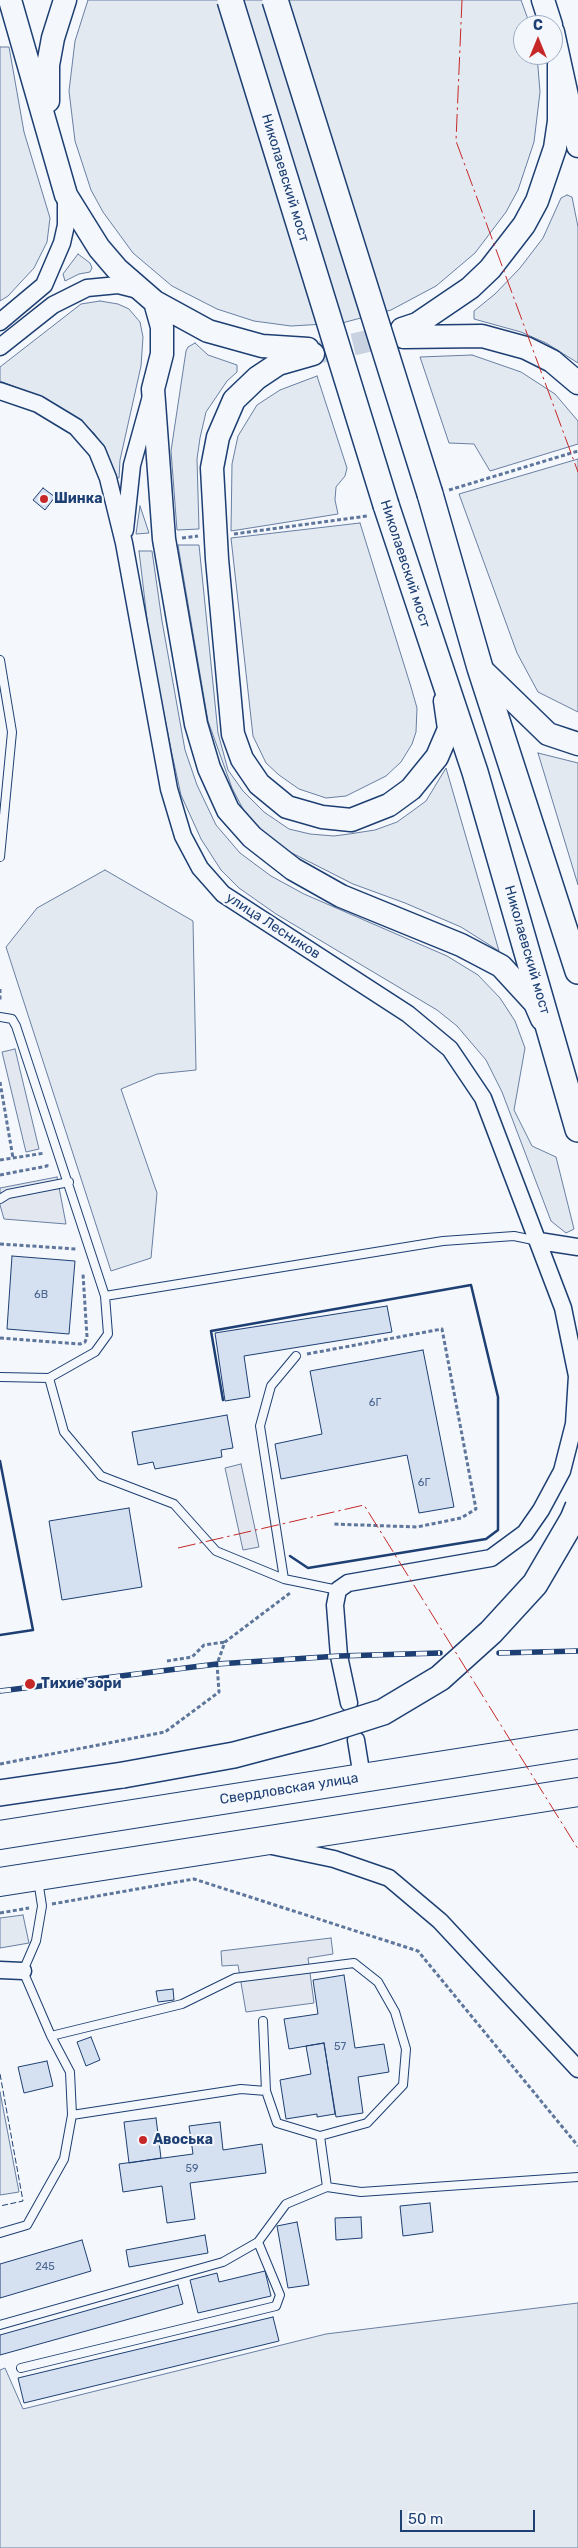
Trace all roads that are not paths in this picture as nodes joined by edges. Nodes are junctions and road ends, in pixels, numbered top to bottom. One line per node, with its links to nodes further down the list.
1 (10, 0): 8 (main road)
2 (64, 0): 8 (main road)
3 (230, 0): 20 (main road, Николаевский мост, bridge)
4 (275, 0): 19 (main road, bridge)
5 (543, 0): 6 (main road)
6 (548, 15)
7 (559, 66): 9 (main road); 14 (main road)
8 (51, 137): 10 (main road)
9 (578, 146)
10 (66, 194): 11 (main road); 12 (street)
11 (148, 296): 13 (street); 15 (main road); 20 (main road)
12 (0, 322)
13 (0, 347)
14 (578, 383)
15 (153, 390): 17 (street); 25 (main road)
16 (0, 391): 17 (street)
17 (124, 542): 29 (street, улица Лесников)
18 (0, 660): 22 (lane)
19 (480, 668): 21 (main road); 23 (main road)
20 (442, 677): 25 (main road, Николаевский мост)
21 (578, 744)
22 (0, 857)
23 (578, 970)
24 (0, 1018): 27 (lane)
25 (556, 1050): 26 (main road, Николаевский мост)
26 (578, 1129)
27 (69, 1182): 28 (lane); 31 (lane)
28 (0, 1199)
29 (539, 1242): 30 (street); 31 (lane); 32 (street, улица Лесников)
30 (578, 1246)
31 (105, 1296): 35 (lane)
32 (576, 1349): 38 (street, улица Лесников)
33 (296, 1356): 37 (lane)
34 (0, 1377): 35 (lane)
35 (49, 1378): 37 (lane)
36 (578, 1507): 44 (main road, bridge)
37 (284, 1579): 38 (lane)
38 (338, 1590): 39 (street)
39 (349, 1703)
40 (356, 1740): 42 (street)
41 (578, 1744): 42 (highway, Свердловская улица)
42 (362, 1777): 47 (highway, Свердловская улица)
43 (578, 1792): 46 (highway)
44 (0, 1793)
45 (578, 1797): 46 (main road)
46 (506, 1803): 48 (highway)
47 (0, 1835)
48 (252, 1842): 49 (highway); 55 (street)
49 (37, 1876): 50 (highway); 52 (lane)
50 (0, 1882)
51 (0, 1970): 52 (street)
52 (23, 1971): 54 (lane)
53 (263, 2021): 56 (lane)
54 (51, 2036): 57 (lane); 58 (lane)
55 (578, 2069)
56 (266, 2091): 57 (lane); 58 (lane)
57 (72, 2115): 61 (lane)
58 (320, 2136): 60 (lane)
59 (578, 2177): 60 (lane)
60 (327, 2187): 62 (lane)
61 (0, 2233)
62 (258, 2242): 63 (lane); 64 (lane)
63 (0, 2325)
64 (21, 2368)

